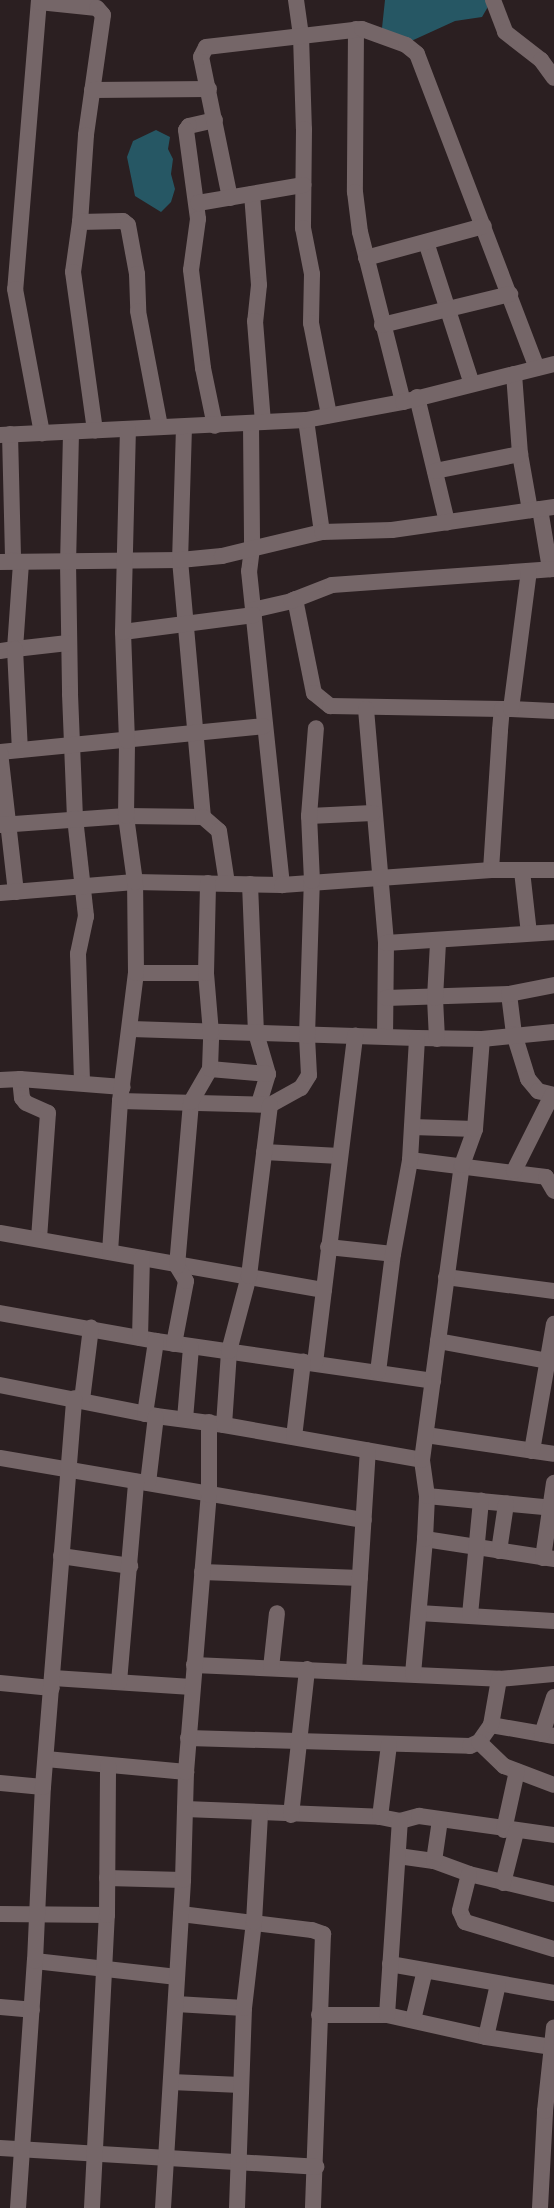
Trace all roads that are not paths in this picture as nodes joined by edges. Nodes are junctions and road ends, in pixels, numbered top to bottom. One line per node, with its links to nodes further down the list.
1 (296, 0): 5 (street)
2 (492, 0): 6 (street)
3 (39, 1): 8 (street); 34 (street)
4 (356, 29): 5 (street); 15 (street); 17 (street)
5 (301, 36): 7 (street); 10 (street)
6 (554, 78)
7 (209, 89): 8 (street); 9 (street)
8 (92, 90): 14 (street)
9 (215, 120): 12 (street); 13 (street)
10 (303, 185): 11 (street); 26 (street)
11 (252, 194): 12 (street); 28 (street)
12 (230, 198): 13 (street)
13 (198, 203): 30 (street)
14 (80, 222): 29 (street); 33 (street)
15 (484, 226): 16 (street); 18 (street)
16 (426, 242): 17 (street); 19 (street)
17 (366, 258): 20 (street)
18 (510, 294): 19 (street); 22 (street)
19 (447, 309): 20 (street); 24 (street)
20 (382, 325): 25 (street)
21 (554, 364): 22 (street)
22 (537, 368): 23 (street)
23 (514, 374): 24 (street); 37 (street)
24 (472, 384): 25 (street)
25 (410, 399): 26 (street); 38 (street)
26 (329, 415): 27 (street)
27 (306, 420): 28 (street); 41 (street)
28 (257, 423): 30 (street); 42 (street)
29 (160, 426): 31 (street); 32 (street)
30 (216, 426): 31 (street)
31 (184, 427): 44 (street)
32 (128, 429): 33 (street); 43 (street)
33 (95, 430): 35 (street)
34 (42, 433): 35 (street); 36 (street)
35 (71, 433): 46 (street)
36 (5, 435): 45 (street)
37 (520, 454): 38 (street); 39 (street)
38 (435, 471): 40 (street)
39 (541, 509): 40 (street); 47 (street)
40 (447, 522): 41 (street)
41 (322, 532): 42 (street)
42 (252, 548): 44 (street); 50 (street)
43 (126, 560): 44 (street); 46 (street); 52 (street)
44 (180, 560): 51 (street)
45 (6, 561): 46 (street); 54 (street)
46 (68, 562): 53 (street)
47 (552, 569): 48 (street)
48 (529, 571): 49 (street); 55 (street)
49 (295, 599): 50 (street); 56 (street)
50 (253, 612): 51 (street); 58 (street)
51 (186, 624): 52 (street); 60 (street)
52 (123, 632): 61 (street)
53 (68, 643): 54 (street); 62 (street)
54 (8, 650): 63 (street)
55 (507, 709): 56 (street); 57 (street); 71 (street)
56 (366, 710): 65 (street)
57 (554, 711)
58 (264, 726): 60 (street); 80 (street)
59 (316, 728): 67 (street)
60 (196, 734): 61 (street); 68 (street)
61 (128, 741): 62 (street); 66 (street)
62 (71, 747): 63 (street); 69 (street)
63 (20, 750): 64 (street)
64 (0, 752): 70 (street)
65 (373, 813): 67 (street); 74 (street)
66 (126, 816): 68 (street); 69 (street); 76 (street)
67 (309, 816): 75 (street)
68 (203, 817): 78 (street)
69 (75, 818): 70 (street); 81 (street)
70 (3, 824): 82 (street)
71 (491, 870): 73 (street); 74 (street)
72 (554, 870): 73 (street)
73 (522, 871): 85 (street)
74 (380, 879): 75 (street); 87 (street)
75 (312, 881): 80 (street); 100 (street)
76 (135, 882): 77 (street); 81 (street); 88 (street)
77 (208, 883): 78 (street); 89 (street)
78 (227, 883): 79 (street)
79 (250, 884): 80 (street); 97 (street)
80 (282, 885)
81 (84, 886): 82 (street); 109 (street)
82 (16, 892): 83 (street)
83 (0, 894)
84 (554, 932): 85 (street)
85 (529, 933): 86 (street)
86 (438, 942): 87 (street); 93 (street)
87 (386, 943): 92 (street)
88 (136, 973): 89 (street); 94 (street)
89 (206, 973): 96 (street)
90 (554, 985): 91 (street)
91 (509, 994): 93 (street); 98 (street)
92 (386, 998): 93 (street); 101 (street)
93 (435, 998): 103 (street)
94 (131, 1029): 96 (street); 110 (street)
95 (554, 1032): 98 (street)
96 (211, 1033): 97 (street); 105 (street)
97 (256, 1033): 100 (street); 106 (street)
98 (514, 1034): 104 (street); 111 (street)
99 (355, 1035): 100 (street); 101 (street); 117 (street)
100 (307, 1036): 113 (street)
101 (385, 1036): 102 (street)
102 (417, 1038): 103 (street); 114 (street)
103 (438, 1038): 104 (street)
104 (482, 1039): 115 (street)
105 (210, 1069): 106 (street); 112 (street)
106 (268, 1074): 113 (street)
107 (20, 1079): 108 (street); 109 (street); 123 (street)
108 (0, 1080)
109 (82, 1083): 110 (street)
110 (122, 1094): 112 (street); 125 (street)
111 (553, 1095): 120 (street)
112 (191, 1102): 113 (street); 128 (street)
113 (264, 1104): 116 (street)
114 (412, 1127): 115 (street); 118 (street)
115 (475, 1129): 119 (street)
116 (264, 1152): 117 (street); 129 (street)
117 (340, 1156): 124 (street)
118 (410, 1160): 119 (street); 126 (street)
119 (462, 1165): 120 (street); 130 (street)
120 (514, 1171): 121 (street)
121 (554, 1191)
122 (0, 1233): 123 (street)
123 (39, 1238): 125 (street)
124 (328, 1247): 126 (street); 131 (street)
125 (110, 1252): 127 (street)
126 (393, 1254): 144 (street)
127 (142, 1258): 128 (street); 136 (street)
128 (177, 1266): 129 (street); 139 (street)
129 (249, 1276): 131 (street); 141 (street)
130 (446, 1276): 132 (street); 138 (street)
131 (324, 1290): 142 (street)
132 (554, 1291)
133 (0, 1313): 135 (street)
134 (554, 1324): 143 (street)
135 (91, 1328): 136 (street); 147 (street)
136 (140, 1338): 137 (street)
137 (156, 1341): 139 (street); 148 (street)
138 (438, 1342): 143 (street); 145 (street)
139 (174, 1344): 140 (street)
140 (191, 1347): 141 (street); 149 (street)
141 (229, 1351): 142 (street); 150 (street)
142 (309, 1362): 144 (street); 152 (street)
143 (551, 1362): 154 (street)
144 (378, 1372): 145 (street)
145 (433, 1381): 151 (street)
146 (0, 1385): 147 (street)
147 (78, 1399): 148 (street); 158 (street)
148 (151, 1415): 149 (street); 159 (street)
149 (185, 1419): 150 (street)
150 (216, 1423): 152 (street); 161 (street)
151 (426, 1436): 154 (street); 157 (street)
152 (294, 1438): 153 (street)
153 (368, 1450): 157 (street); 166 (street)
154 (532, 1451): 155 (street)
155 (554, 1454)
156 (0, 1458): 158 (street)
157 (422, 1460): 162 (street)
158 (67, 1468): 159 (street); 170 (street)
159 (142, 1482): 161 (street); 172 (street)
160 (554, 1483): 165 (street)
161 (209, 1495): 166 (street); 173 (street)
162 (427, 1496): 163 (street); 167 (street)
163 (481, 1501): 164 (street); 168 (street)
164 (506, 1504): 165 (street); 169 (street)
165 (551, 1508): 171 (street)
166 (364, 1520): 174 (street)
167 (425, 1539): 168 (street); 176 (street)
168 (475, 1546): 169 (street); 177 (street)
169 (499, 1551): 171 (street)
170 (61, 1556): 172 (street); 188 (street)
171 (548, 1558)
172 (130, 1566): 186 (street)
173 (202, 1572): 174 (street); 179 (street)
174 (360, 1578): 182 (street)
175 (277, 1613): 180 (street)
176 (419, 1613): 177 (street); 183 (street)
177 (470, 1615): 178 (street)
178 (554, 1621)
179 (194, 1665): 180 (street); 189 (street)
180 (271, 1668): 181 (street)
181 (307, 1669): 182 (street); 194 (street)
182 (354, 1671): 183 (street)
183 (414, 1674): 185 (street)
184 (554, 1674): 185 (street)
185 (498, 1679): 191 (street)
186 (119, 1682): 188 (street); 189 (street)
187 (0, 1683): 188 (street)
188 (52, 1683): 197 (street)
189 (192, 1686): 193 (street)
190 (554, 1696): 192 (street)
191 (491, 1726): 192 (street); 195 (street)
192 (548, 1735)
193 (188, 1738): 194 (street); 200 (street)
194 (300, 1742): 196 (street); 206 (street)
195 (479, 1742): 196 (street); 199 (street)
196 (390, 1745): 207 (street)
197 (46, 1759): 198 (street); 203 (street)
198 (108, 1765): 200 (street); 215 (street)
199 (517, 1771): 202 (street); 210 (street)
200 (186, 1772): 204 (street)
201 (0, 1783): 203 (street)
202 (554, 1785)
203 (43, 1787): 219 (street)
204 (185, 1809): 205 (street); 216 (street)
205 (260, 1813): 206 (street); 223 (street)
206 (291, 1815): 207 (street)
207 (380, 1818): 209 (street)
208 (440, 1820): 209 (street); 210 (street); 213 (street)
209 (400, 1821): 212 (street)
210 (510, 1831): 211 (street); 217 (street)
211 (554, 1835)
212 (398, 1856): 213 (street); 226 (street)
213 (434, 1861): 214 (street)
214 (469, 1874): 217 (street); 224 (street)
215 (106, 1878): 216 (street); 222 (street)
216 (183, 1880): 221 (street)
217 (503, 1883): 218 (street)
218 (554, 1894)
219 (38, 1913): 220 (street); 222 (street); 225 (street)
220 (0, 1914)
221 (181, 1914): 223 (street); 229 (street)
222 (107, 1915): 227 (street)
223 (254, 1922): 234 (street); 236 (street)
224 (554, 1949)
225 (35, 1962): 227 (street); 235 (street)
226 (390, 1964): 228 (street); 237 (street)
227 (105, 1968): 229 (street); 247 (street)
228 (424, 1970): 230 (street); 238 (street)
229 (177, 1977): 232 (street)
230 (498, 1984): 231 (street); 240 (street)
231 (554, 1993)
232 (176, 2004): 234 (street); 242 (street)
233 (0, 2007): 235 (street)
234 (244, 2008): 243 (street)
235 (32, 2010): 246 (street)
236 (319, 2014): 237 (street); 250 (street)
237 (387, 2015): 238 (street)
238 (413, 2020): 240 (street)
239 (554, 2027): 241 (street)
240 (486, 2037): 241 (street)
241 (552, 2047): 244 (street)
242 (171, 2082): 243 (street); 248 (street)
243 (241, 2085): 249 (street)
244 (550, 2111): 251 (street)
245 (0, 2148): 246 (street)
246 (23, 2152): 247 (street); 252 (street)
247 (97, 2155): 248 (street); 253 (street)
248 (167, 2157): 249 (street); 254 (street)
249 (240, 2162): 250 (street); 255 (street)
250 (316, 2167): 256 (street)
251 (548, 2169): 257 (street)
252 (18, 2208)
253 (92, 2208)
254 (163, 2208)
255 (237, 2208)
256 (313, 2208)
257 (540, 2208)

